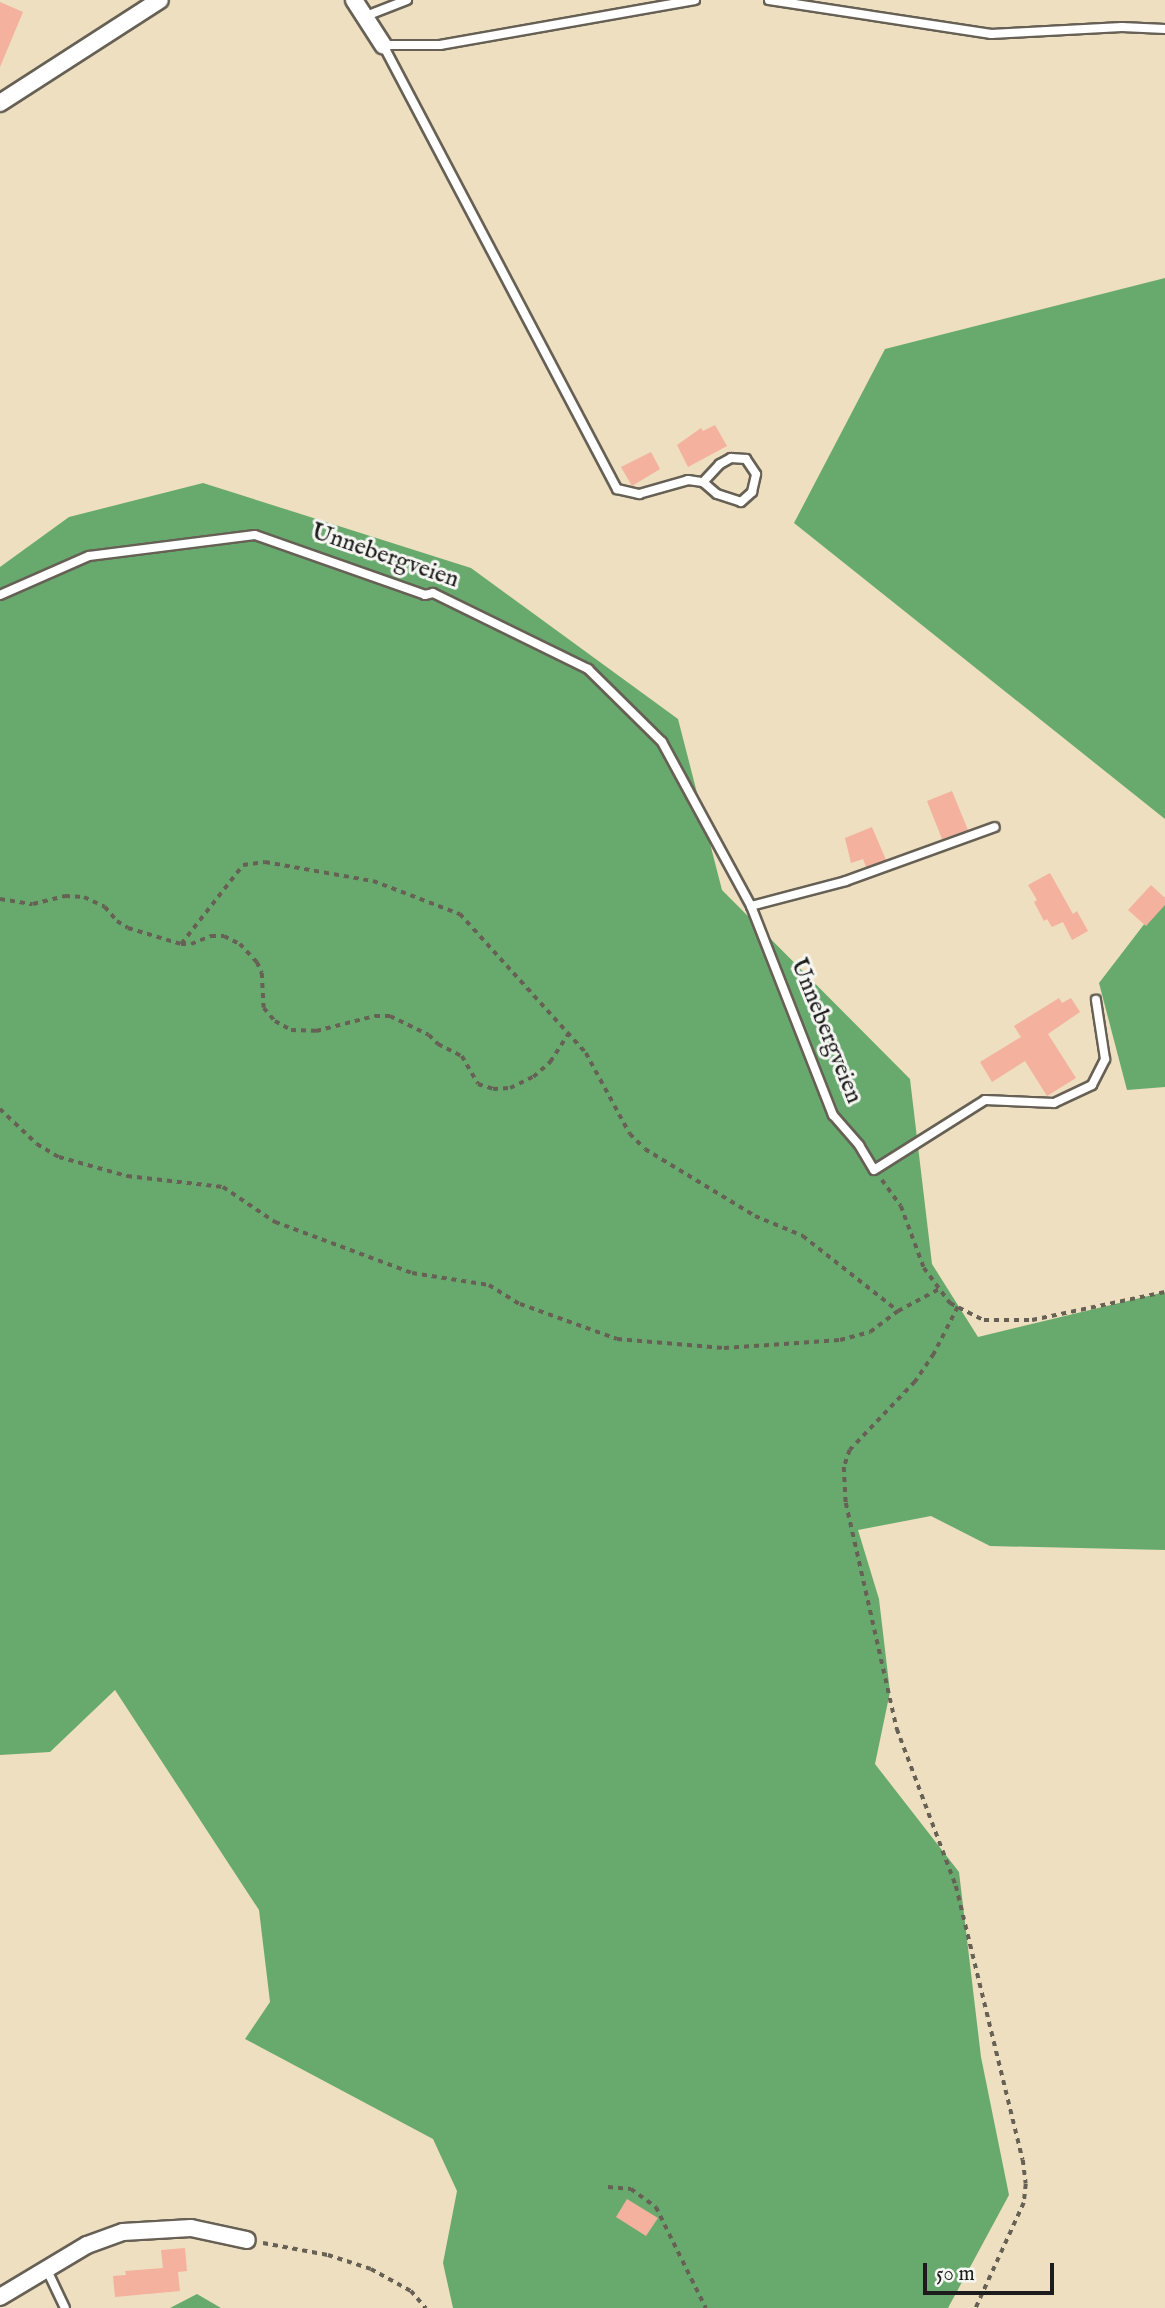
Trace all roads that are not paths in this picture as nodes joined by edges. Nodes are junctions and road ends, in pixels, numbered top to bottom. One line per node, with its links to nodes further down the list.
1 (354, 0): 7 (street)
2 (407, 0): 6 (lane)
3 (695, 0): 9 (lane)
4 (769, 0): 8 (lane)
5 (150, 2): 10 (street)
6 (388, 3): 7 (lane)
7 (366, 16): 9 (street)
8 (1165, 29)
9 (383, 46): 11 (lane)
10 (0, 103)
11 (703, 482): 11 (lane)
12 (0, 595): 14 (lane, Unnebergveien)
13 (995, 827): 14 (lane)
14 (751, 906): 15 (lane, Unnebergveien)
15 (1096, 1000)
16 (247, 2240): 17 (street)
17 (46, 2268): 18 (street); 19 (lane)
18 (0, 2297)
19 (65, 2308)

